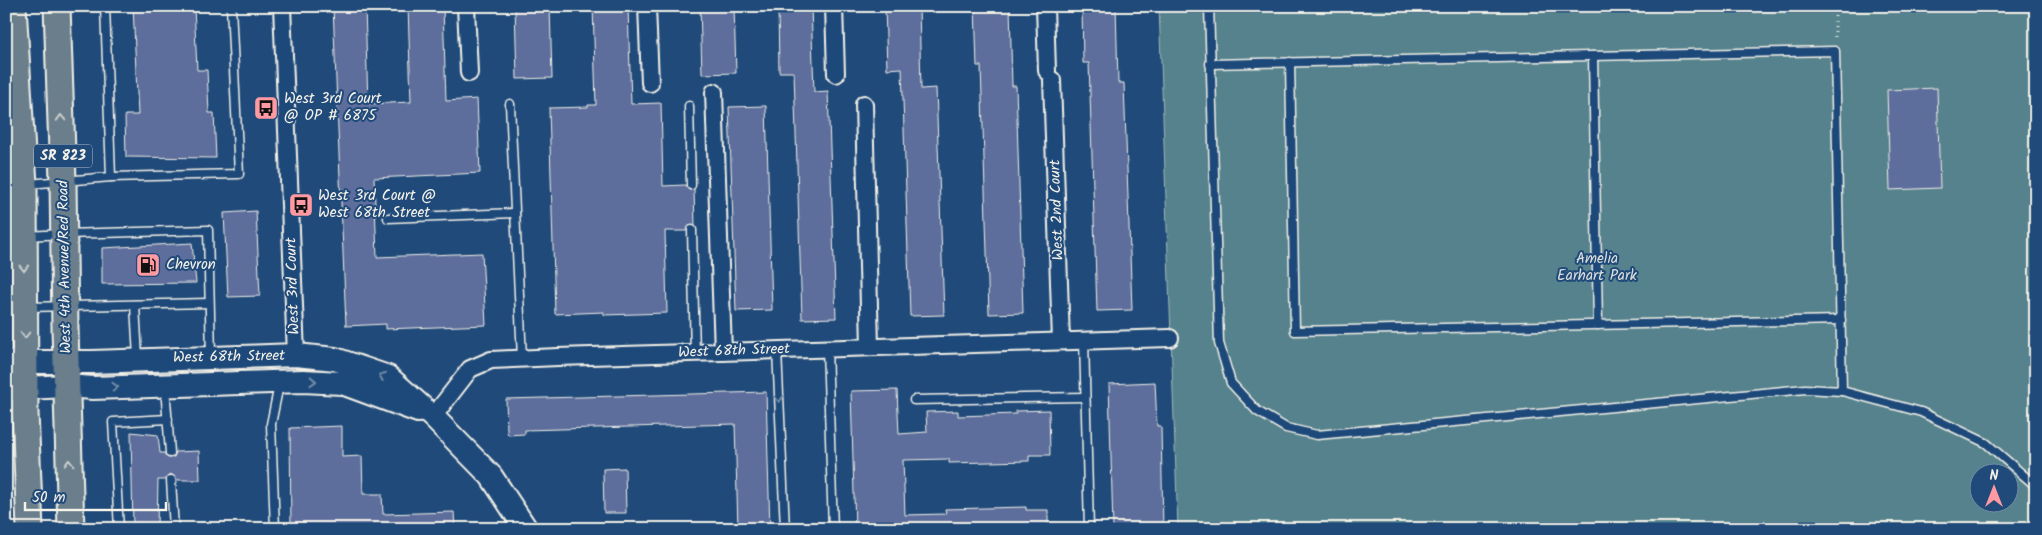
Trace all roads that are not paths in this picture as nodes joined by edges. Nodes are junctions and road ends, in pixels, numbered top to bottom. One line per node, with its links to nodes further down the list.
1 (13, 6): 23 (main road, SR 823)
2 (57, 6): 22 (main road, West 4th Avenue/Red Road / SR 823, one-way to 2)
3 (105, 6): 21 (lane)
4 (231, 6): 21 (lane)
5 (282, 6): 44 (street, West 3rd Court)
6 (466, 6): 14 (street)
7 (647, 6): 16 (street)
8 (834, 6): 15 (street)
9 (1045, 6): 38 (street, West 2nd Court)
10 (1209, 6): 13 (lane)
11 (1592, 56): 12 (lane); 34 (lane); 35 (lane)
12 (1290, 62): 13 (lane); 35 (lane)
13 (1210, 64): 54 (lane)
14 (469, 73)
15 (836, 74)
16 (650, 83)
17 (714, 92): 43 (street)
18 (510, 104): 25 (lane)
19 (864, 104): 39 (street)
20 (689, 106): 24 (lane)
21 (111, 178): 22 (lane)
22 (64, 181): 23 (lane); 28 (main road, West 4th Avenue/Red Road / SR 823)
23 (24, 184): 29 (main road, SR 823)
24 (691, 185)
25 (515, 212): 26 (lane); 46 (lane)
26 (388, 218)
27 (692, 230): 42 (lane)
28 (65, 234): 29 (lane); 30 (lane); 33 (main road, West 4th Avenue/Red Road / SR 823)
29 (15, 237): 32 (main road, SR 823, one-way to 32)
30 (209, 303): 31 (lane); 45 (lane)
31 (135, 305): 33 (lane); 47 (lane)
32 (25, 307): 33 (lane); 49 (main road, SR 823, one-way to 49)
33 (65, 307): 48 (main road, West 4th Avenue/Red Road / SR 823)
34 (1841, 320): 35 (lane); 54 (lane)
35 (1598, 325)
36 (1170, 338): 37 (street, West 68th Street)
37 (1084, 340): 38 (street, West 68th Street); 55 (lane)
38 (1061, 341): 39 (street, West 68th Street)
39 (870, 347): 40 (street, West 68th Street)
40 (827, 348): 41 (street, West 68th Street); 69 (lane)
41 (777, 350): 43 (street, West 68th Street); 68 (lane, one-way to 68)
42 (695, 352): 43 (street, West 68th Street); 46 (street, West 68th Street)
43 (724, 352)
44 (296, 355): 45 (main road, West 68th Street); 57 (main road, West 68th Street, one-way to 44)
45 (211, 358): 47 (main road, West 68th Street)
46 (522, 358): 57 (street, West 68th Street)
47 (138, 359): 48 (main road, West 68th Street)
48 (66, 361): 49 (main road, West 68th Street); 52 (main road, West 4th Avenue/Red Road / SR 823)
49 (16, 363): 53 (main road, SR 823)
50 (279, 383): 51 (main road, West 68th Street); 57 (main road, West 68th Street, one-way to 57); 66 (lane)
51 (165, 385): 52 (main road, West 68th Street, one-way to 51); 58 (lane)
52 (67, 386): 53 (main road, West 68th Street); 63 (main road, West 4th Avenue/Red Road / SR 823, one-way to 52)
53 (16, 388): 62 (main road, SR 823)
54 (1842, 391): 61 (lane)
55 (1086, 397): 56 (lane); 70 (lane)
56 (914, 400)
57 (433, 417): 67 (main road)
58 (168, 419): 59 (lane); 64 (lane)
59 (170, 453)
60 (171, 480): 65 (lane)
61 (2036, 486)
62 (30, 529)
63 (71, 529)
64 (118, 529)
65 (174, 529)
66 (275, 529)
67 (526, 529)
68 (785, 529)
69 (833, 529)
70 (1090, 529)

